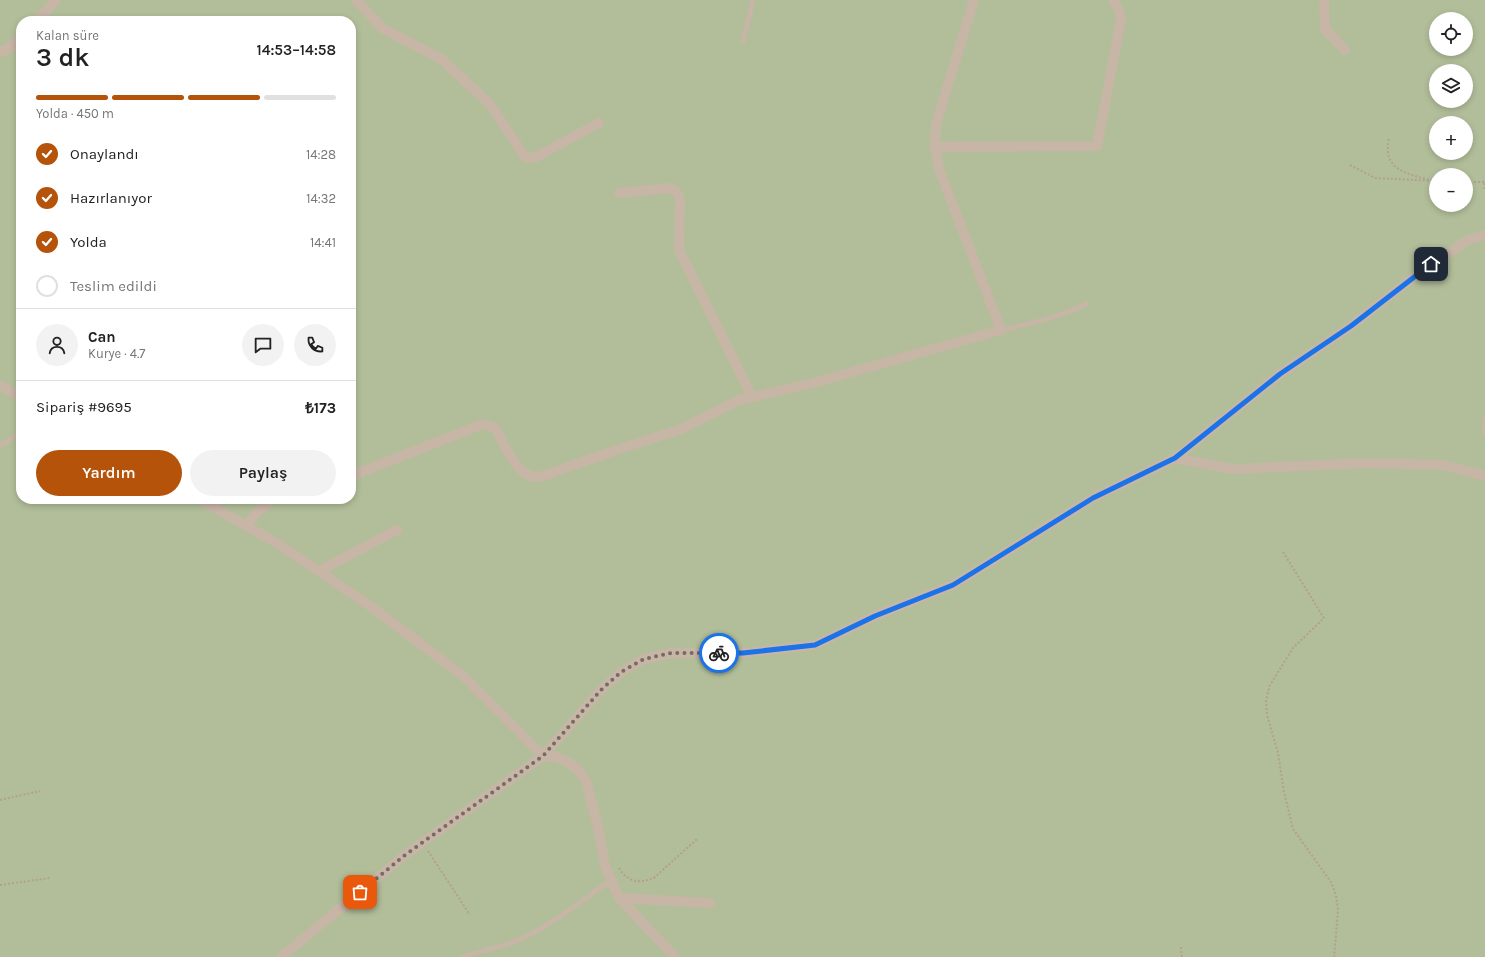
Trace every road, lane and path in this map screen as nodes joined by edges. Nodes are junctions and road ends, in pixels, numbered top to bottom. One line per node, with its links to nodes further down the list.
1 (56, 0): 7 (street)
2 (356, 0): 12 (street)
3 (753, 0): 9 (lane)
4 (974, 0): 14 (street)
5 (1113, 0): 14 (street)
6 (1324, 0): 10 (street)
7 (42, 16)
8 (16, 42): 11 (street)
9 (743, 42)
10 (1345, 50)
11 (0, 52)
12 (599, 123)
13 (1388, 138): 16 (path)
14 (935, 147): 24 (street)
15 (1350, 165): 17 (path)
16 (1429, 180)
17 (1429, 181)
18 (1473, 182): 19 (path)
19 (1484, 183): 20 (path)
20 (1485, 191)
21 (619, 193): 27 (street)
22 (1485, 235): 32 (street)
23 (1087, 304): 24 (lane)
24 (1001, 330): 27 (street)
25 (0, 385): 26 (street)
26 (16, 393)
27 (752, 397): 33 (street)
28 (1485, 419): 29 (lane)
29 (1485, 434)
30 (16, 435): 31 (lane)
31 (0, 446)
32 (1175, 458): 34 (street); 41 (street)
33 (356, 474)
34 (1485, 476)
35 (208, 504): 37 (street)
36 (267, 504): 37 (street)
37 (246, 526): 40 (street)
38 (397, 530): 40 (street)
39 (1282, 552): 58 (path)
40 (319, 572): 41 (street)
41 (543, 756): 45 (street); 48 (street)
42 (40, 791): 43 (path)
43 (0, 800)
44 (697, 839): 46 (path)
45 (423, 842): 52 (path); 54 (street)
46 (616, 862)
47 (50, 878): 49 (path)
48 (611, 880): 50 (street); 55 (lane)
49 (0, 884)
50 (620, 898): 51 (street); 56 (street)
51 (710, 903)
52 (470, 915)
53 (1180, 947): 57 (path)
54 (281, 957)
55 (463, 957)
56 (675, 957)
57 (1182, 957)
58 (1334, 957)

